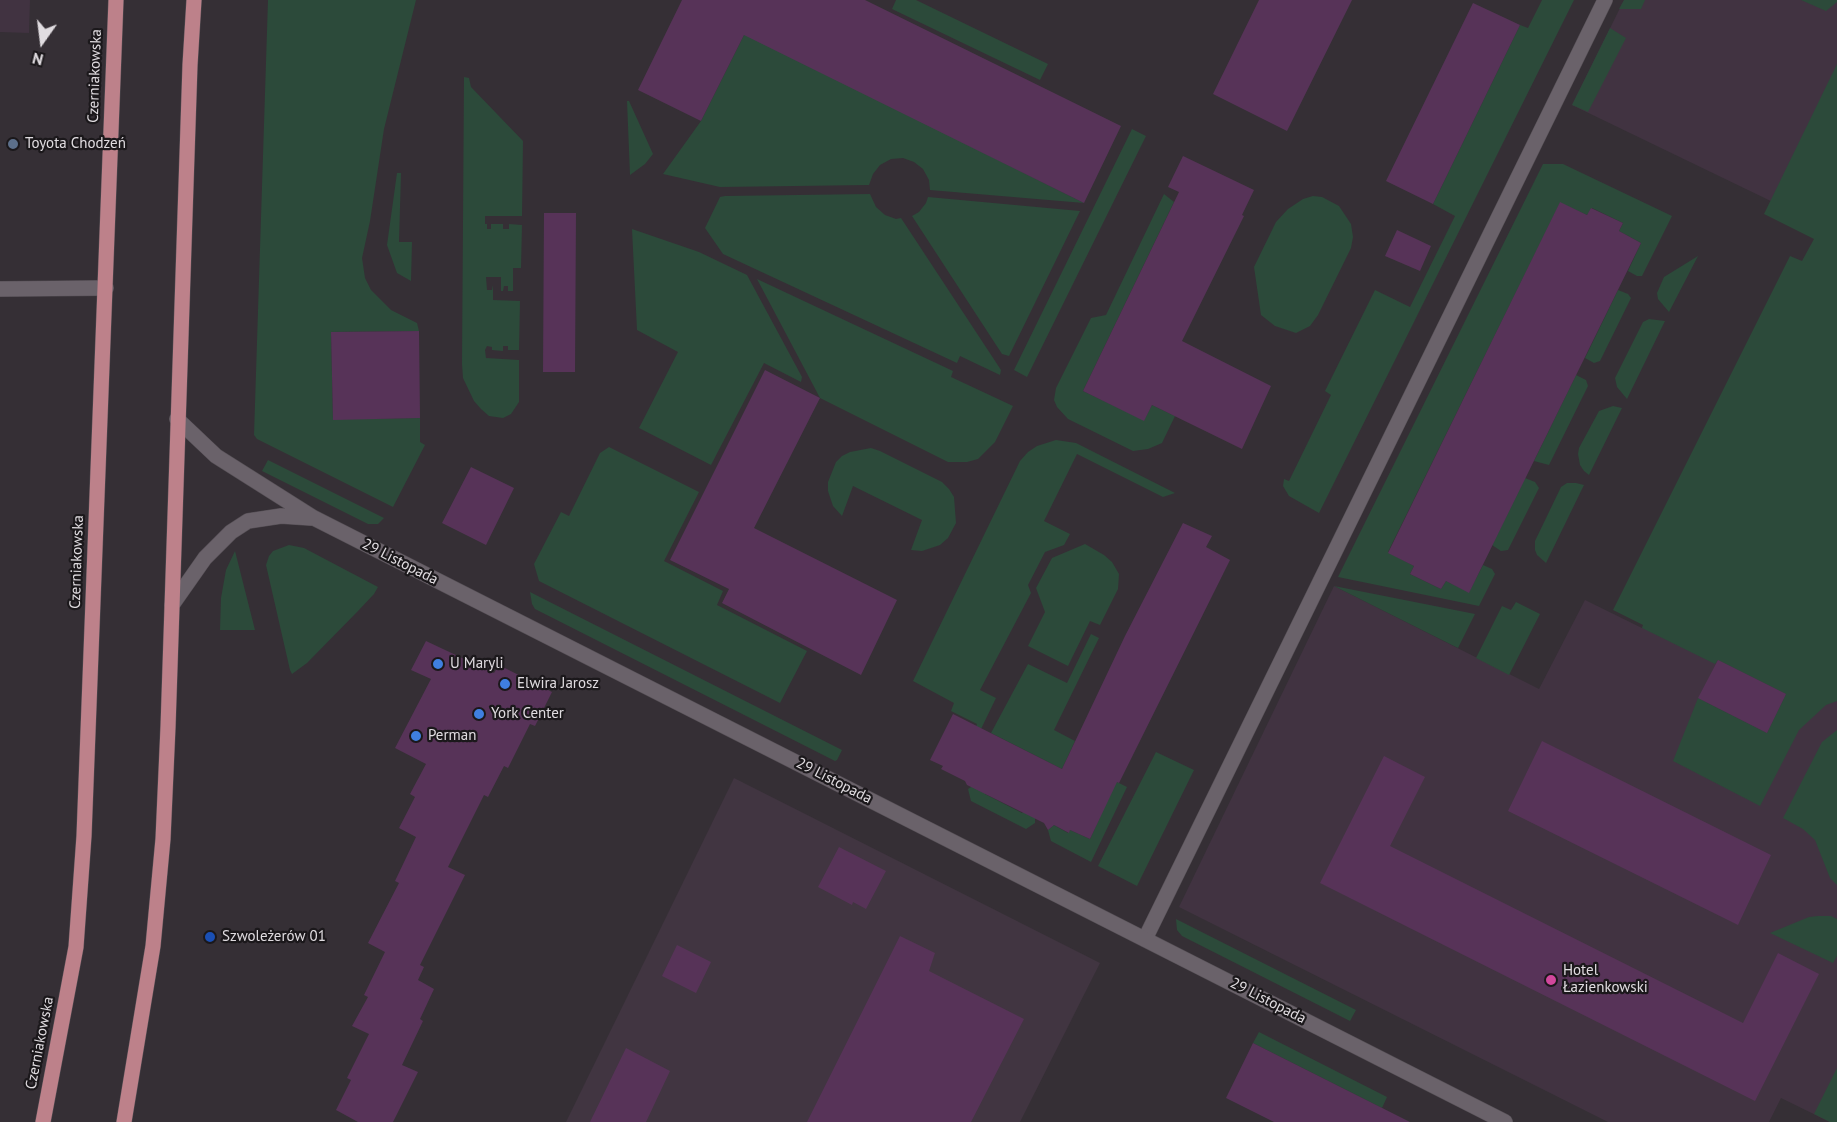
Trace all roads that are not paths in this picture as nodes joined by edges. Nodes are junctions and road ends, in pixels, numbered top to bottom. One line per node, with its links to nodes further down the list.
1 (116, 0): 4 (main road, Czerniakowska)
2 (194, 0): 6 (main road)
3 (1605, 0): 9 (street)
4 (106, 288): 5 (street); 10 (main road, Czerniakowska)
5 (0, 289)
6 (177, 419): 7 (street, 29 Listopada); 8 (main road)
7 (314, 518): 8 (street); 9 (street, 29 Listopada)
8 (172, 605): 11 (main road)
9 (1145, 939): 12 (street, 29 Listopada)
10 (44, 1122)
11 (124, 1122)
12 (1505, 1122)

